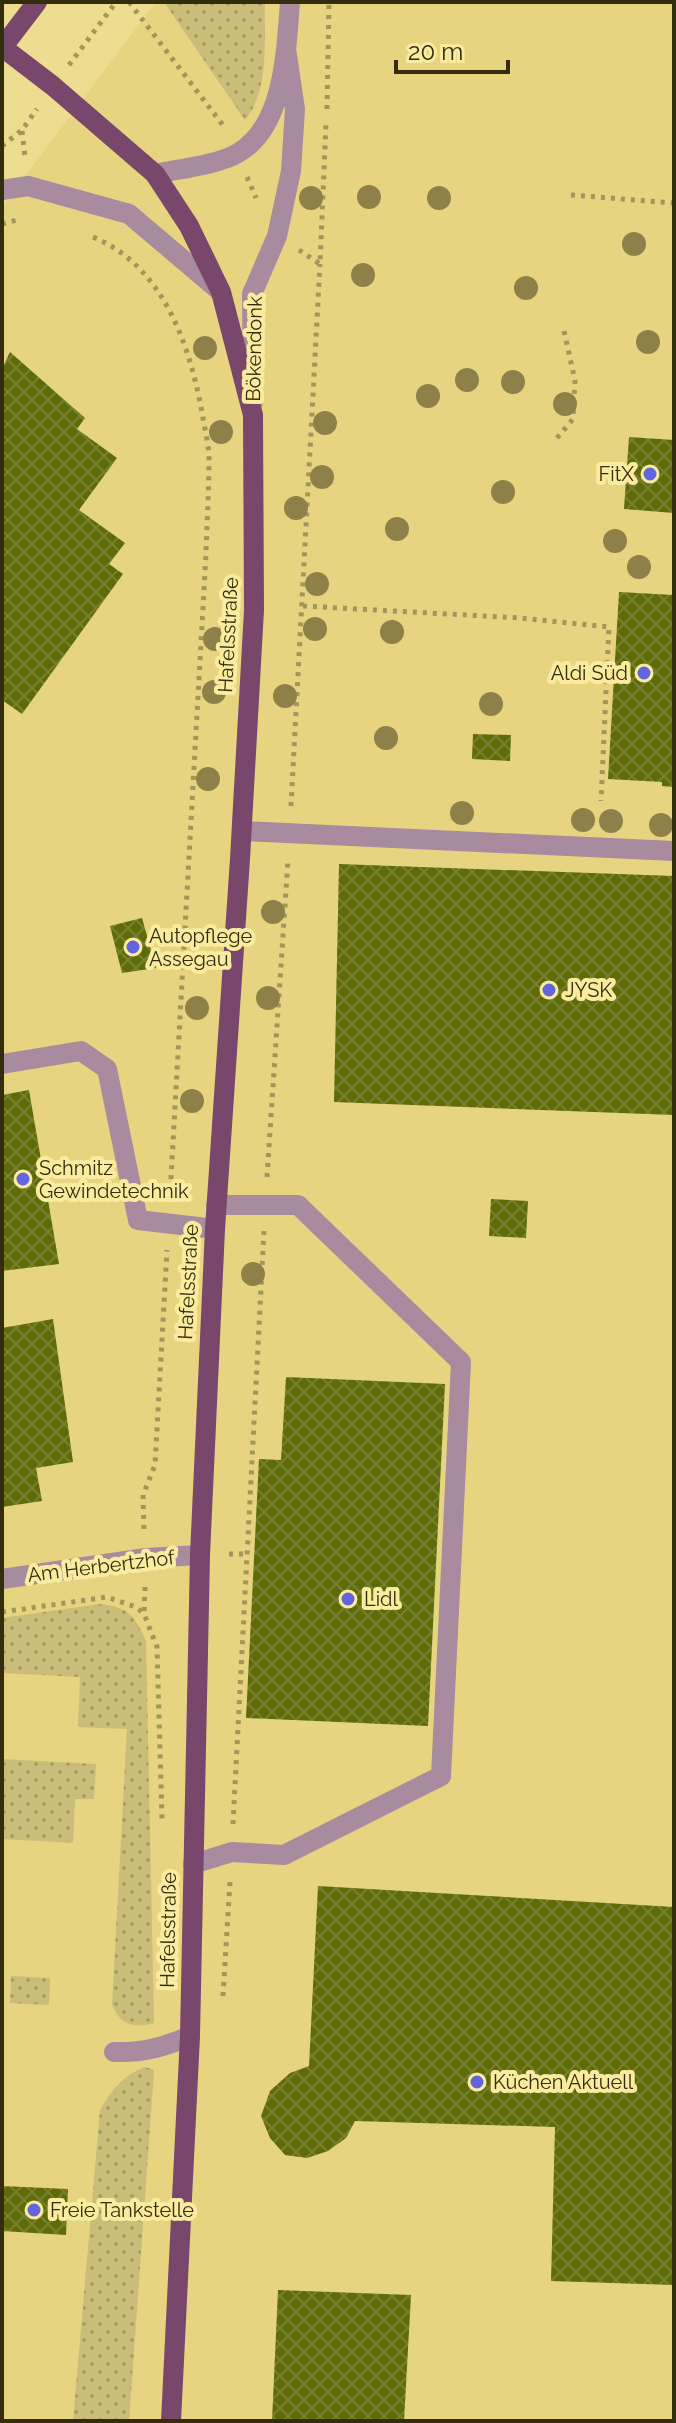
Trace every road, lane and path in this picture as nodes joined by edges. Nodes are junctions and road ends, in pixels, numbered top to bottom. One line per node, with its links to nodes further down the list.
1 (37, 2): 3 (main road)
2 (290, 2): 4 (street, Bökendonk)
3 (2, 47): 7 (main road, Hafelsstraße)
4 (286, 49): 7 (street, Bökendonk); 15 (street, Bökendonk)
5 (22, 130): 6 (path)
6 (2, 146)
7 (155, 174): 13 (main road, Hafelsstraße)
8 (2, 190): 13 (street)
9 (571, 195): 10 (path)
10 (674, 203)
11 (80, 231): 25 (path)
12 (320, 264): 17 (path)
13 (221, 292): 15 (main road, Hafelsstraße)
14 (563, 326): 16 (path)
15 (253, 415): 19 (main road, Hafelsstraße)
16 (557, 438)
17 (303, 606): 18 (path); 20 (path)
18 (601, 801)
19 (242, 831): 20 (street); 24 (main road, Hafelsstraße)
20 (290, 833): 21 (street); 23 (path)
21 (674, 851)
22 (2, 1064): 25 (street)
23 (265, 1204): 24 (street); 33 (path); 33 (street)
24 (216, 1205): 26 (main road, Hafelsstraße)
25 (168, 1224): 26 (street); 28 (path)
26 (215, 1229): 27 (main road, Hafelsstraße)
27 (200, 1555): 28 (street, Am Herbertzhof); 34 (main road, Hafelsstraße)
28 (146, 1558): 29 (street, Am Herbertzhof); 31 (path)
29 (2, 1579)
30 (2, 1612): 31 (path)
31 (144, 1614): 32 (path)
32 (163, 1822)
33 (232, 1852): 34 (street); 35 (path)
34 (193, 1864): 36 (main road, Hafelsstraße)
35 (222, 2006)
36 (190, 2036): 37 (street); 38 (main road, Hafelsstraße)
37 (114, 2052)
38 (171, 2421)

